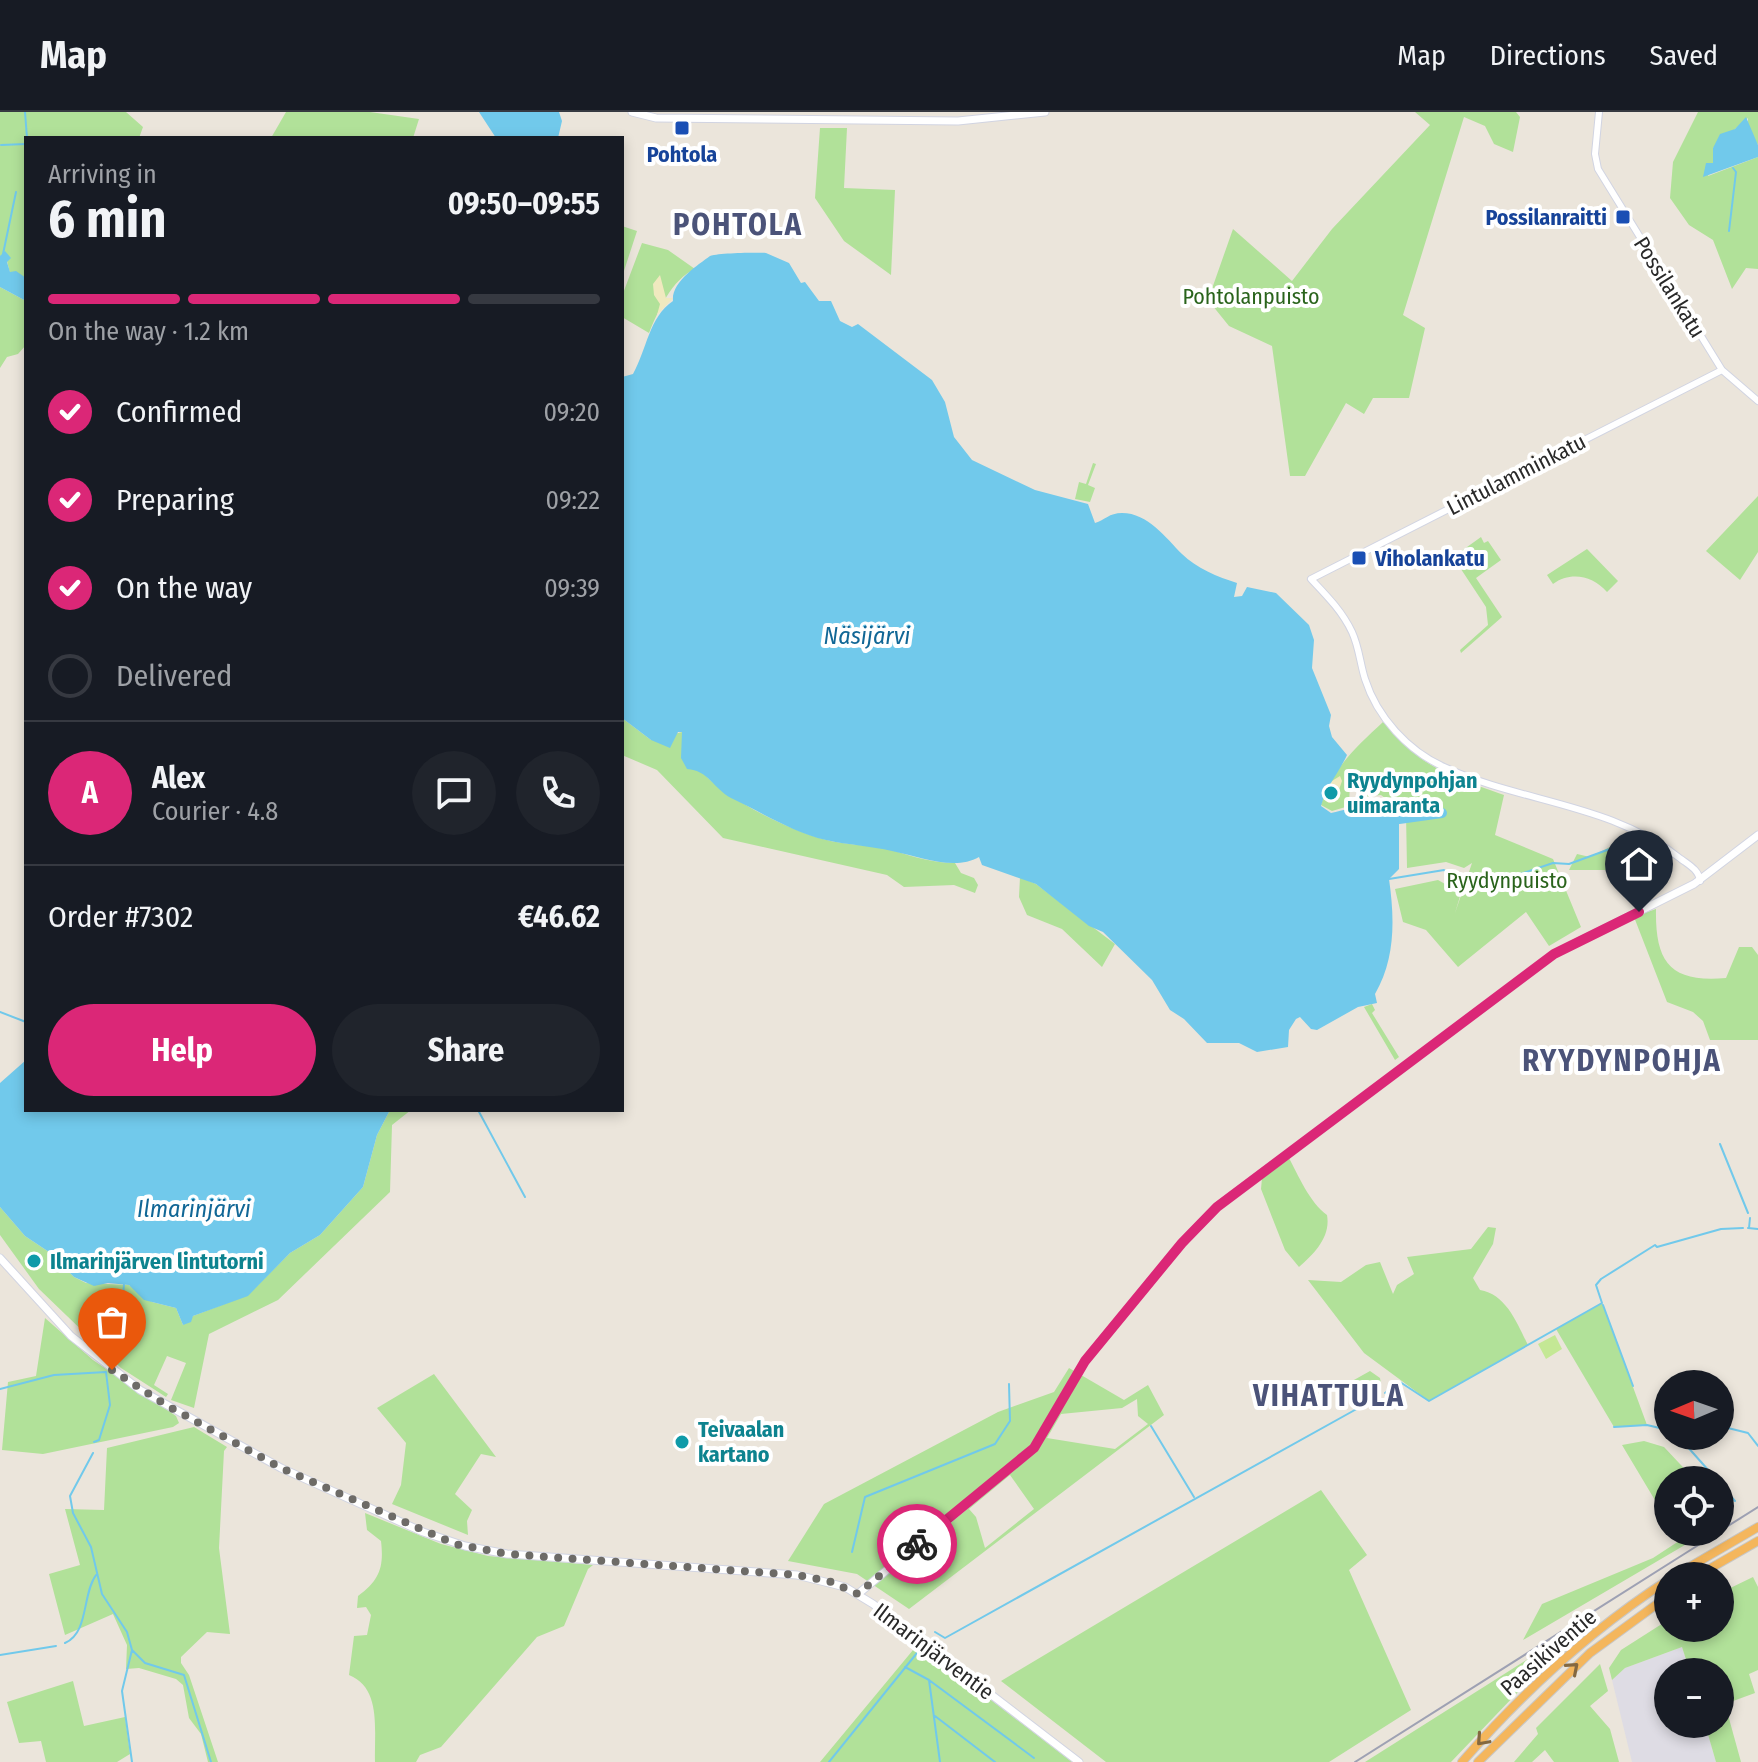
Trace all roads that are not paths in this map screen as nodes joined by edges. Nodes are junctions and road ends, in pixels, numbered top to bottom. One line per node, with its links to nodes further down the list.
1 (632, 112): 2 (main road)
2 (1045, 112)
3 (1599, 112): 4 (street, Possilankatu)
4 (1722, 370): 5 (street, Possilankatu); 7 (street, Lintulamminkatu)
5 (1758, 401)
6 (1758, 835): 7 (main road)
7 (1700, 881): 14 (main road)
8 (0, 1258): 14 (main road, Ilmarinjärventie)
9 (1758, 1527): 11 (highway)
10 (1758, 1541): 12 (highway)
11 (1698, 1562)
12 (1721, 1562)
13 (1654, 1590): 17 (highway, Paasikiventie, one-way to 17)
14 (858, 1594): 16 (main road, Ilmarinjärventie)
15 (1654, 1606): 18 (highway, Paasikiventie, one-way to 15)
16 (1079, 1762)
17 (1462, 1762)
18 (1478, 1762)

